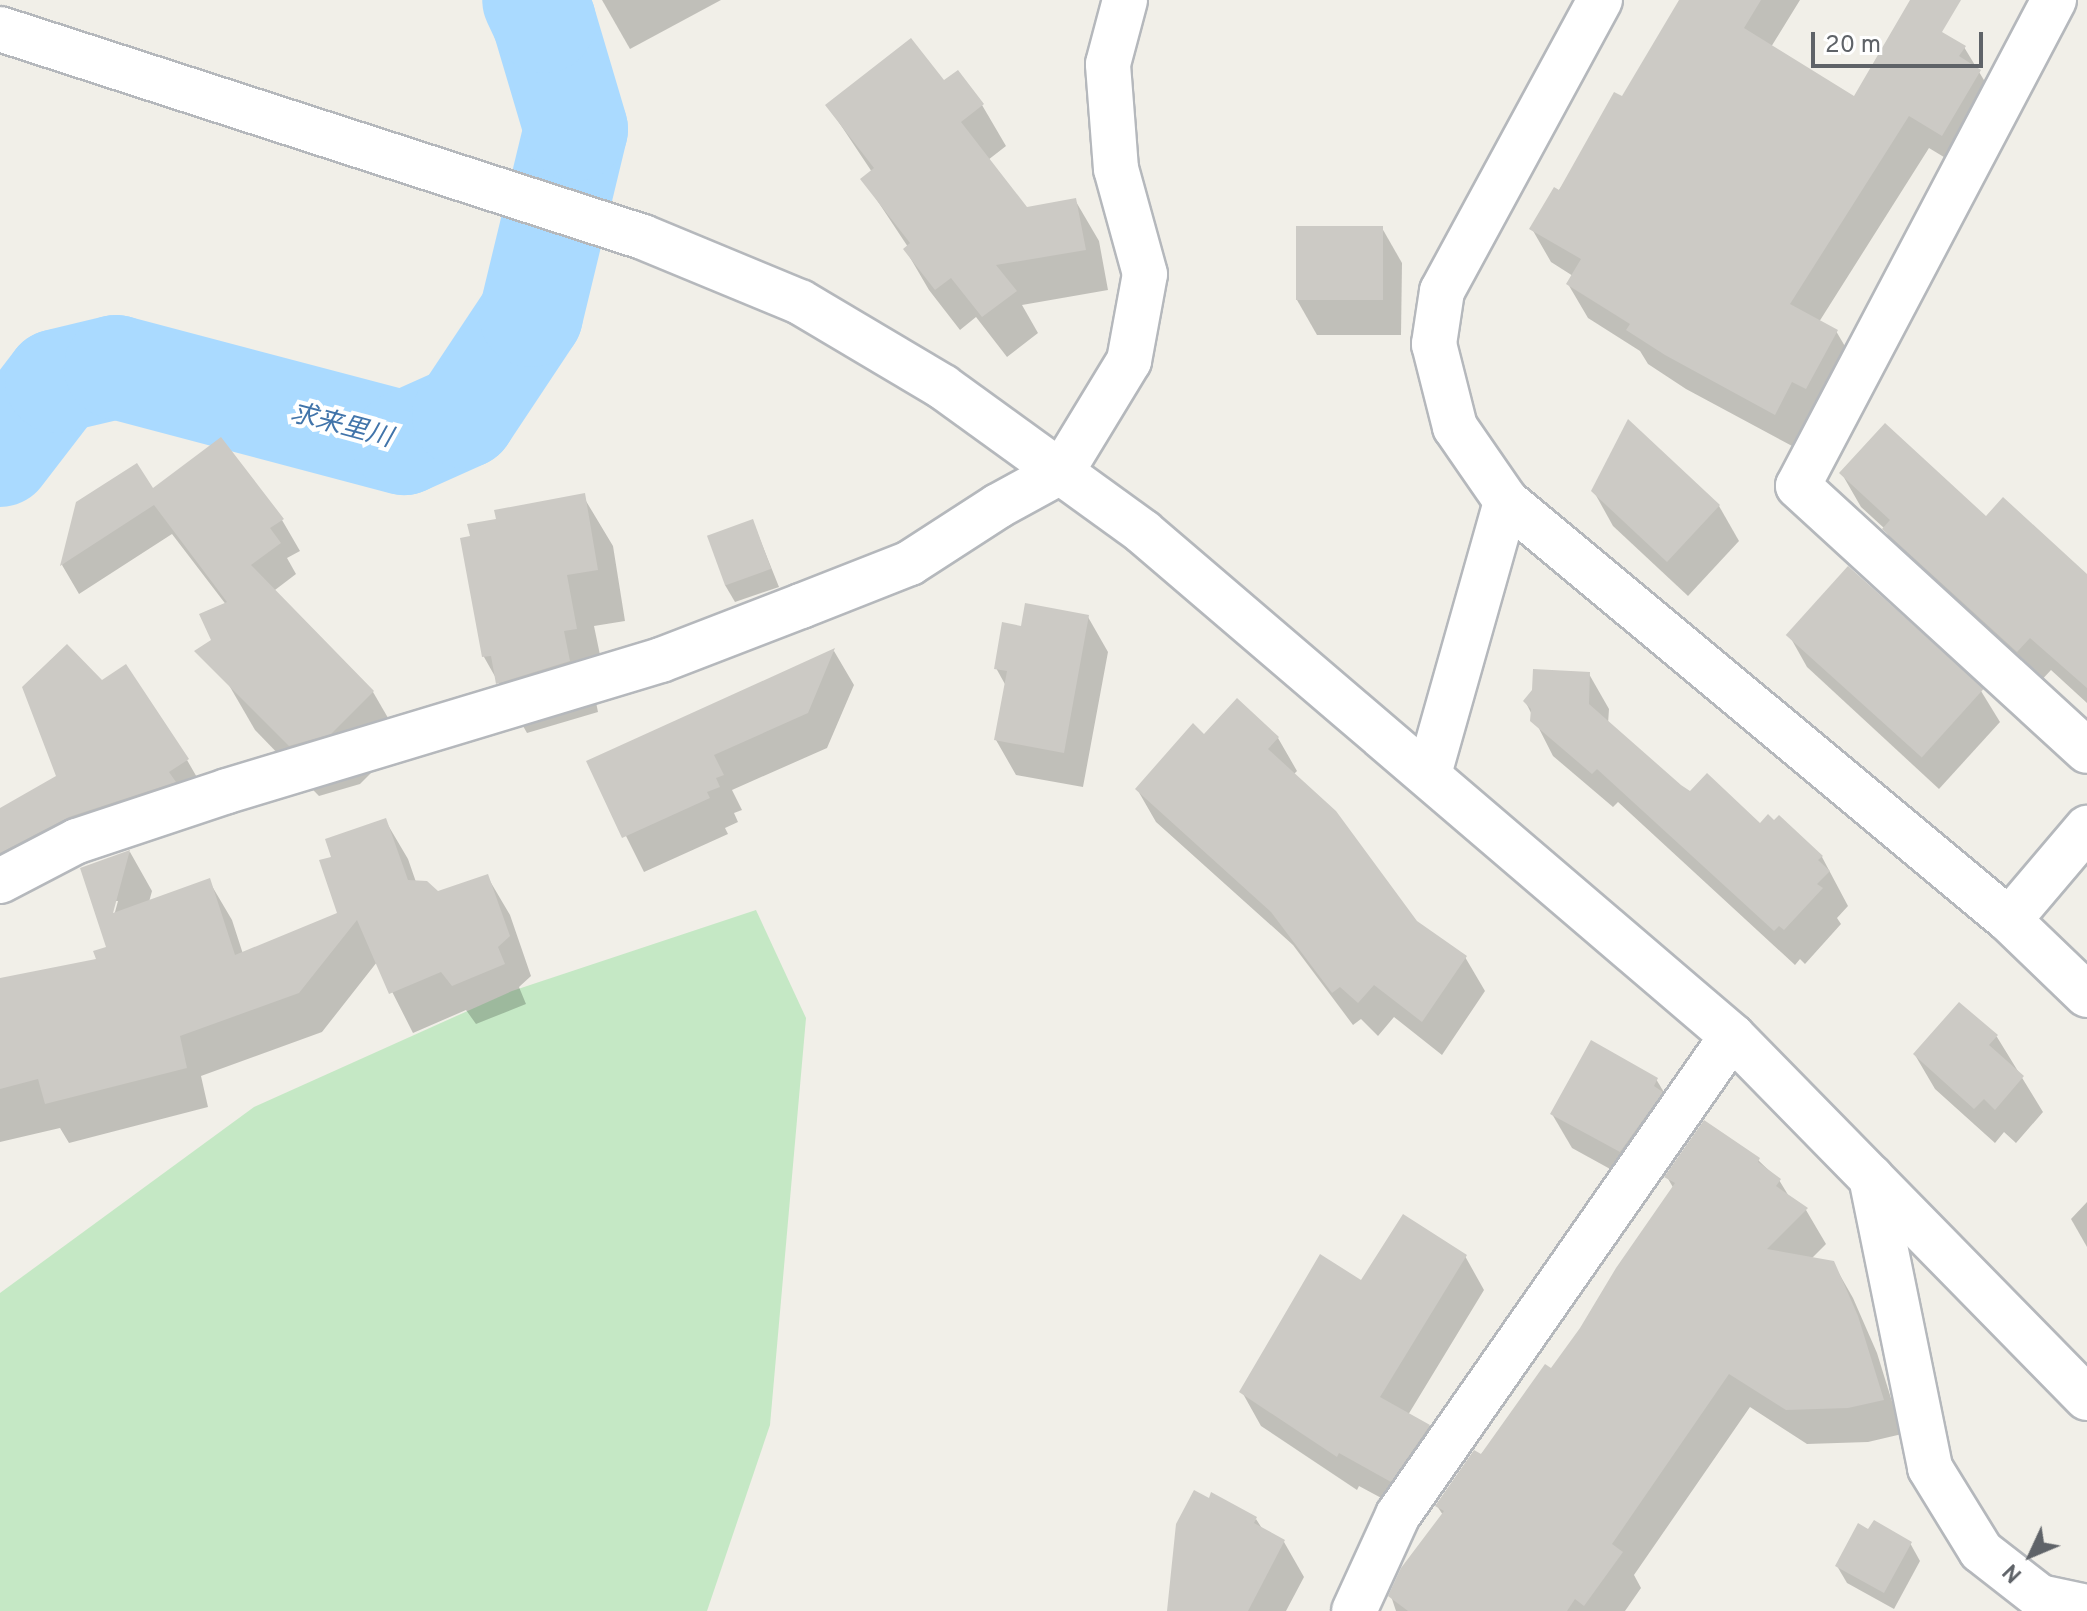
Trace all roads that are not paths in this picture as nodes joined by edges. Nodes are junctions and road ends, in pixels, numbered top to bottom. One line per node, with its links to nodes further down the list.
1 (1125, 0): 7 (street)
2 (1600, 0): 8 (street)
3 (2054, 0): 9 (street)
4 (2066, 0): 5 (street)
5 (2087, 11)
6 (0, 29): 7 (street)
7 (1062, 471): 10 (street); 12 (street)
8 (1506, 501): 10 (street); 13 (street)
9 (2087, 751)
10 (1429, 774): 15 (street)
11 (2087, 828): 13 (street)
12 (0, 881)
13 (2009, 920): 14 (street)
14 (2087, 995)
15 (1732, 1036): 16 (street); 19 (street)
16 (1871, 1177): 17 (street); 18 (street)
17 (2087, 1398)
18 (2087, 1607)
19 (1354, 1611)

